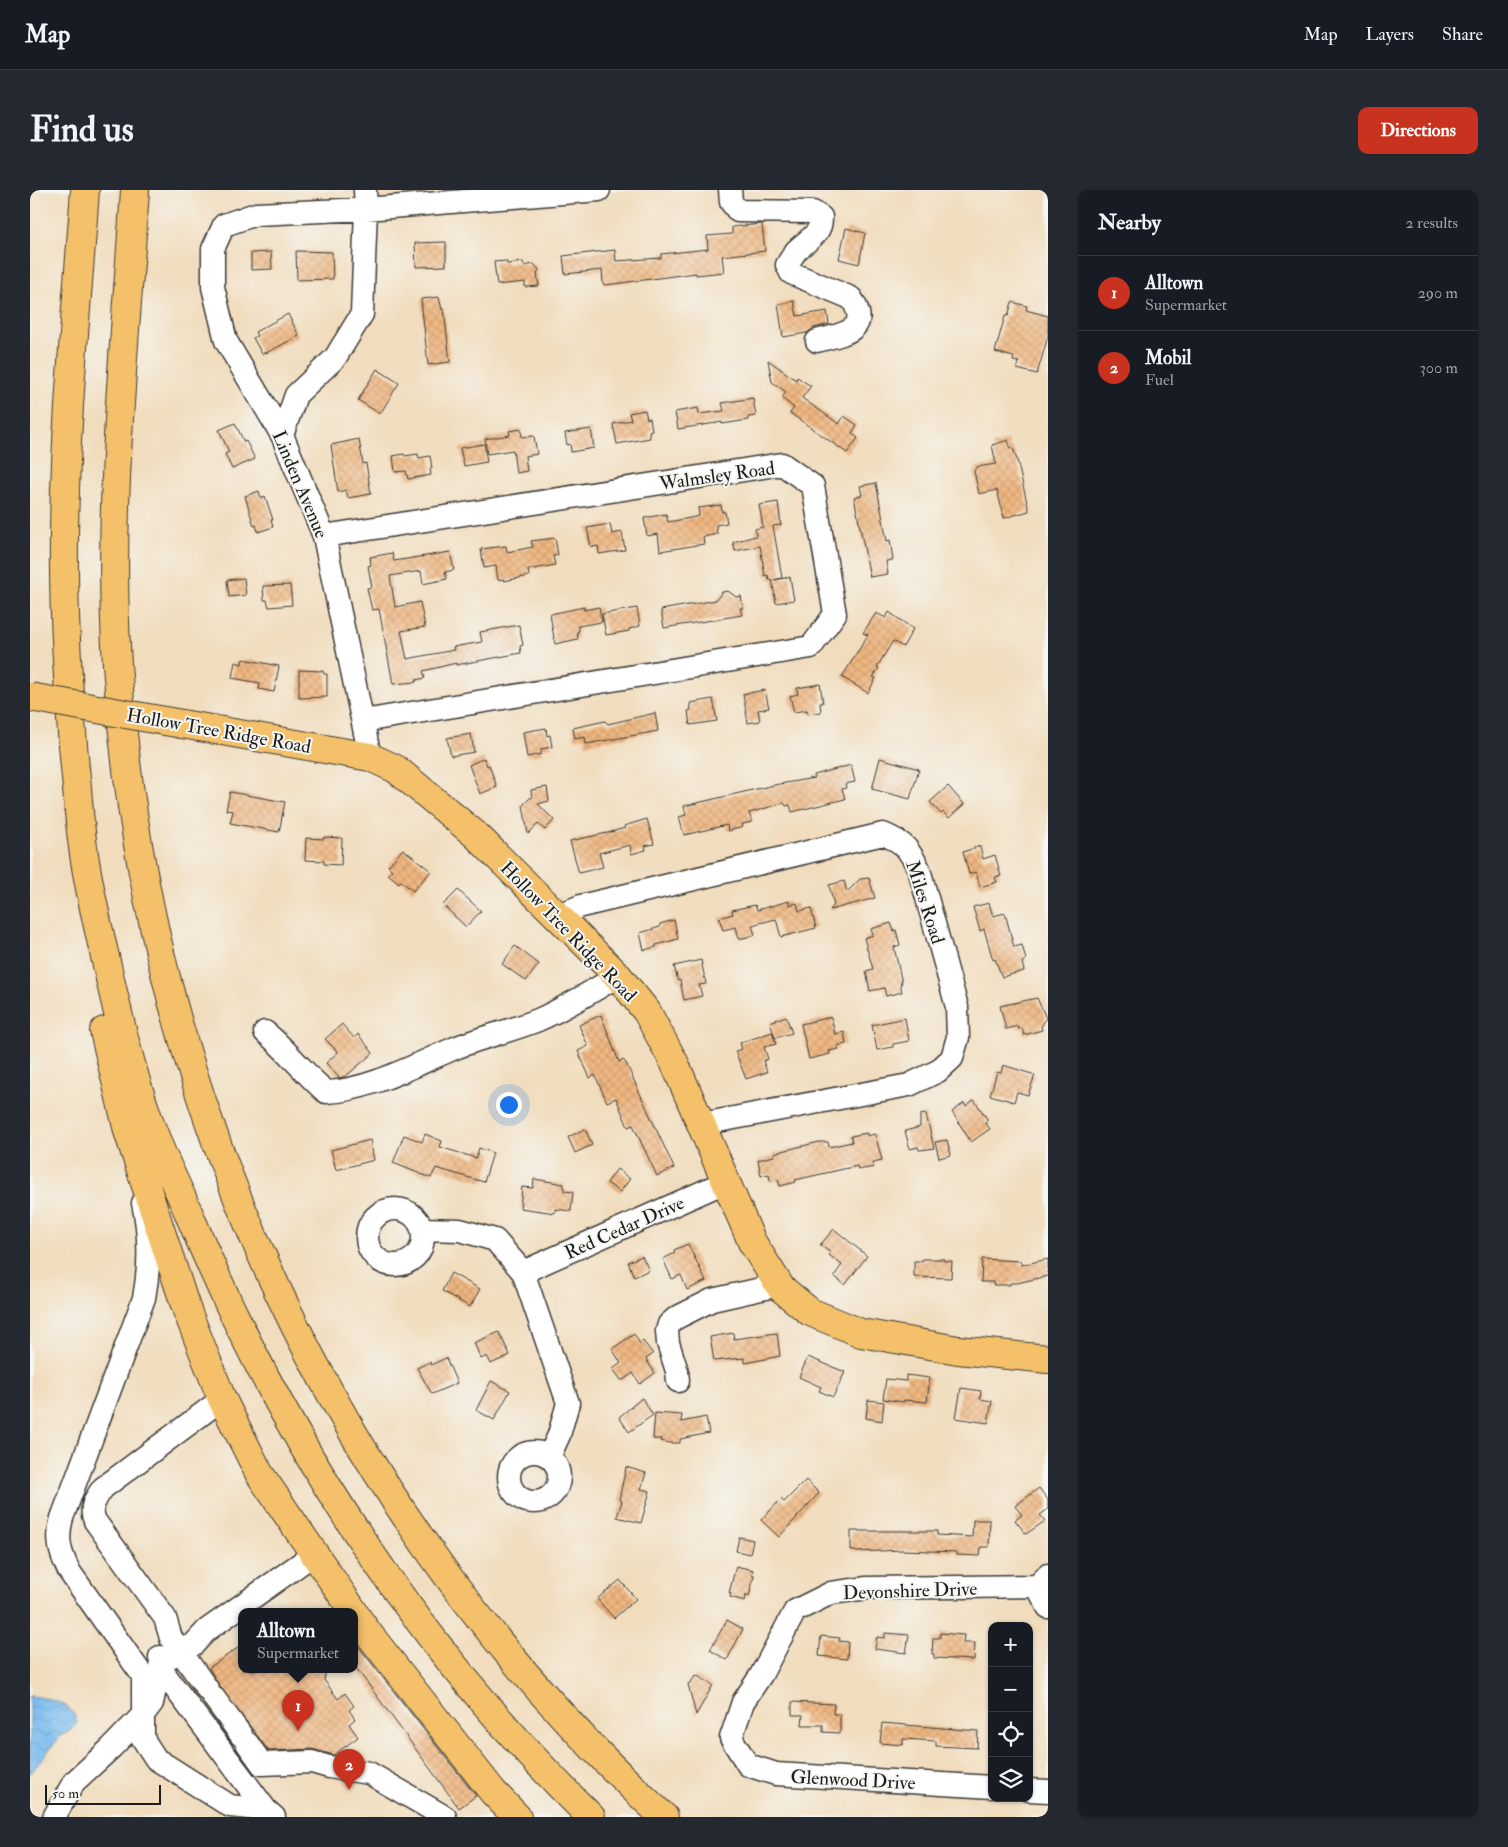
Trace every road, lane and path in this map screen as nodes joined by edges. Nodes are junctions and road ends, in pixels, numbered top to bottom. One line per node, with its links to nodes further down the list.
1 (85, 190): 13 (main road)
2 (136, 190): 45 (main road)
3 (599, 190): 5 (street)
4 (730, 190): 7 (street)
5 (539, 192): 6 (street)
6 (365, 199): 8 (street); 8 (street, Linden Avenue)
7 (817, 341)
8 (282, 435): 9 (street, Linden Avenue)
9 (324, 536): 11 (street, Linden Avenue); 11 (street, Walmsley Road)
10 (30, 697): 12 (main road, Hollow Tree Ridge Road, bridge)
11 (363, 721): 12 (street, Linden Avenue)
12 (370, 757): 14 (main road, Hollow Tree Ridge Road)
13 (92, 898): 18 (main road); 44 (main road)
14 (556, 916): 15 (main road, Hollow Tree Ridge Road); 17 (street, Miles Road)
15 (618, 976): 16 (street); 17 (main road, Hollow Tree Ridge Road)
16 (265, 1032)
17 (702, 1124): 19 (main road, Hollow Tree Ridge Road)
18 (128, 1131): 25 (main road); 27 (street)
19 (725, 1182): 21 (street, Red Cedar Drive); 22 (main road, Hollow Tree Ridge Road)
20 (422, 1229): 21 (street)
21 (523, 1272): 26 (street)
22 (779, 1284): 23 (main road, Hollow Tree Ridge Road); 24 (street)
23 (1048, 1359)
24 (678, 1382)
25 (222, 1399): 28 (main road); 33 (street)
26 (549, 1457)
27 (67, 1505): 33 (street); 34 (street)
28 (314, 1554): 31 (main road); 33 (street)
29 (1042, 1581): 30 (street); 35 (street, Devonshire Drive)
30 (1048, 1607)
31 (351, 1608)
32 (358, 1619): 43 (main road)
33 (170, 1656): 34 (street); 36 (street); 40 (street)
34 (142, 1716): 40 (street); 41 (street)
35 (731, 1738): 37 (street, Glenwood Drive)
36 (262, 1764): 40 (street); 42 (street)
37 (988, 1787)
38 (1033, 1790): 39 (street)
39 (1048, 1791)
40 (270, 1813)
41 (54, 1817)
42 (445, 1817)
43 (517, 1817)
44 (591, 1817)
45 (664, 1817)

